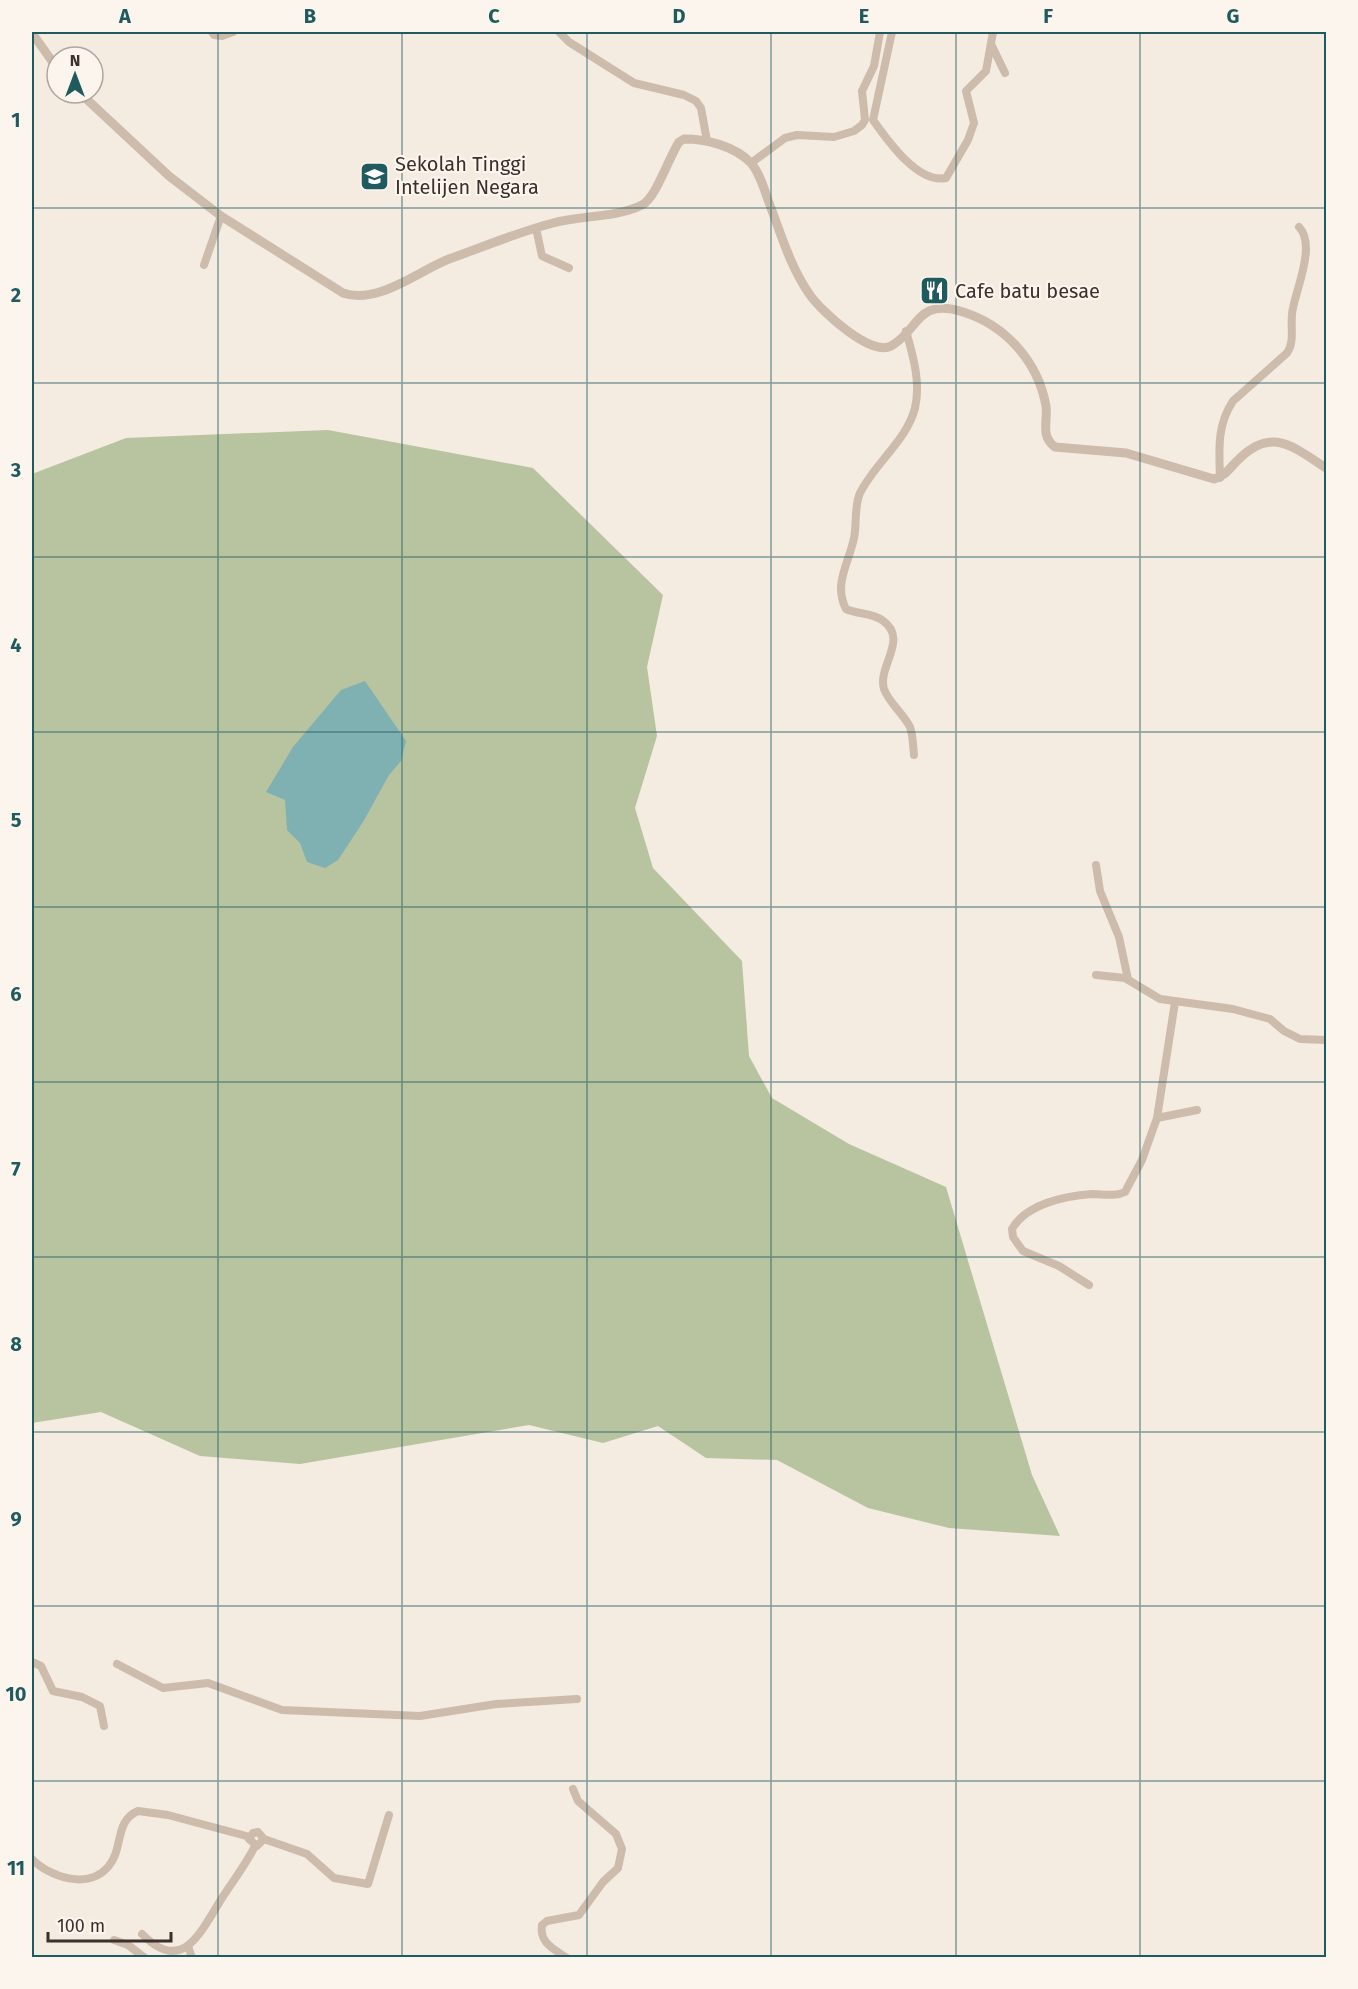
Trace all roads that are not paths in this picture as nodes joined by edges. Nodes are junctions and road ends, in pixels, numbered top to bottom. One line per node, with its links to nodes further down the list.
1 (212, 32): 2 (street)
2 (233, 32)
3 (559, 32): 13 (street)
4 (880, 32): 12 (street)
5 (892, 32): 12 (street)
6 (993, 32): 8 (street)
7 (32, 33): 9 (street)
8 (991, 45): 10 (street); 12 (street)
9 (45, 51)
10 (1005, 73)
11 (92, 105): 15 (street)
12 (869, 120): 14 (street)
13 (706, 141): 14 (street); 17 (street)
14 (751, 163): 20 (street)
15 (221, 216): 17 (street); 18 (street)
16 (1299, 227): 22 (street)
17 (536, 228): 19 (street)
18 (204, 265)
19 (569, 268)
20 (906, 331): 22 (street); 23 (street)
21 (1326, 467): 22 (street)
22 (1220, 478)
23 (914, 755)
24 (1096, 865): 26 (street)
25 (1096, 975): 26 (street)
26 (1128, 979): 27 (street)
27 (1176, 1002): 28 (street); 30 (street)
28 (1326, 1040)
29 (1197, 1110): 30 (street)
30 (1157, 1118): 31 (street)
31 (1089, 1285)
32 (32, 1662): 35 (street)
33 (117, 1664): 34 (street)
34 (577, 1699)
35 (104, 1726)
36 (573, 1789): 47 (street)
37 (389, 1815): 39 (street)
38 (250, 1837): 39 (street); 40 (street); 41 (street)
39 (264, 1839): 40 (street)
40 (255, 1846): 44 (street)
41 (32, 1859)
42 (142, 1934): 44 (street)
43 (114, 1940): 45 (street)
44 (188, 1946): 46 (street)
45 (145, 1958)
46 (192, 1958)
47 (567, 1958)

